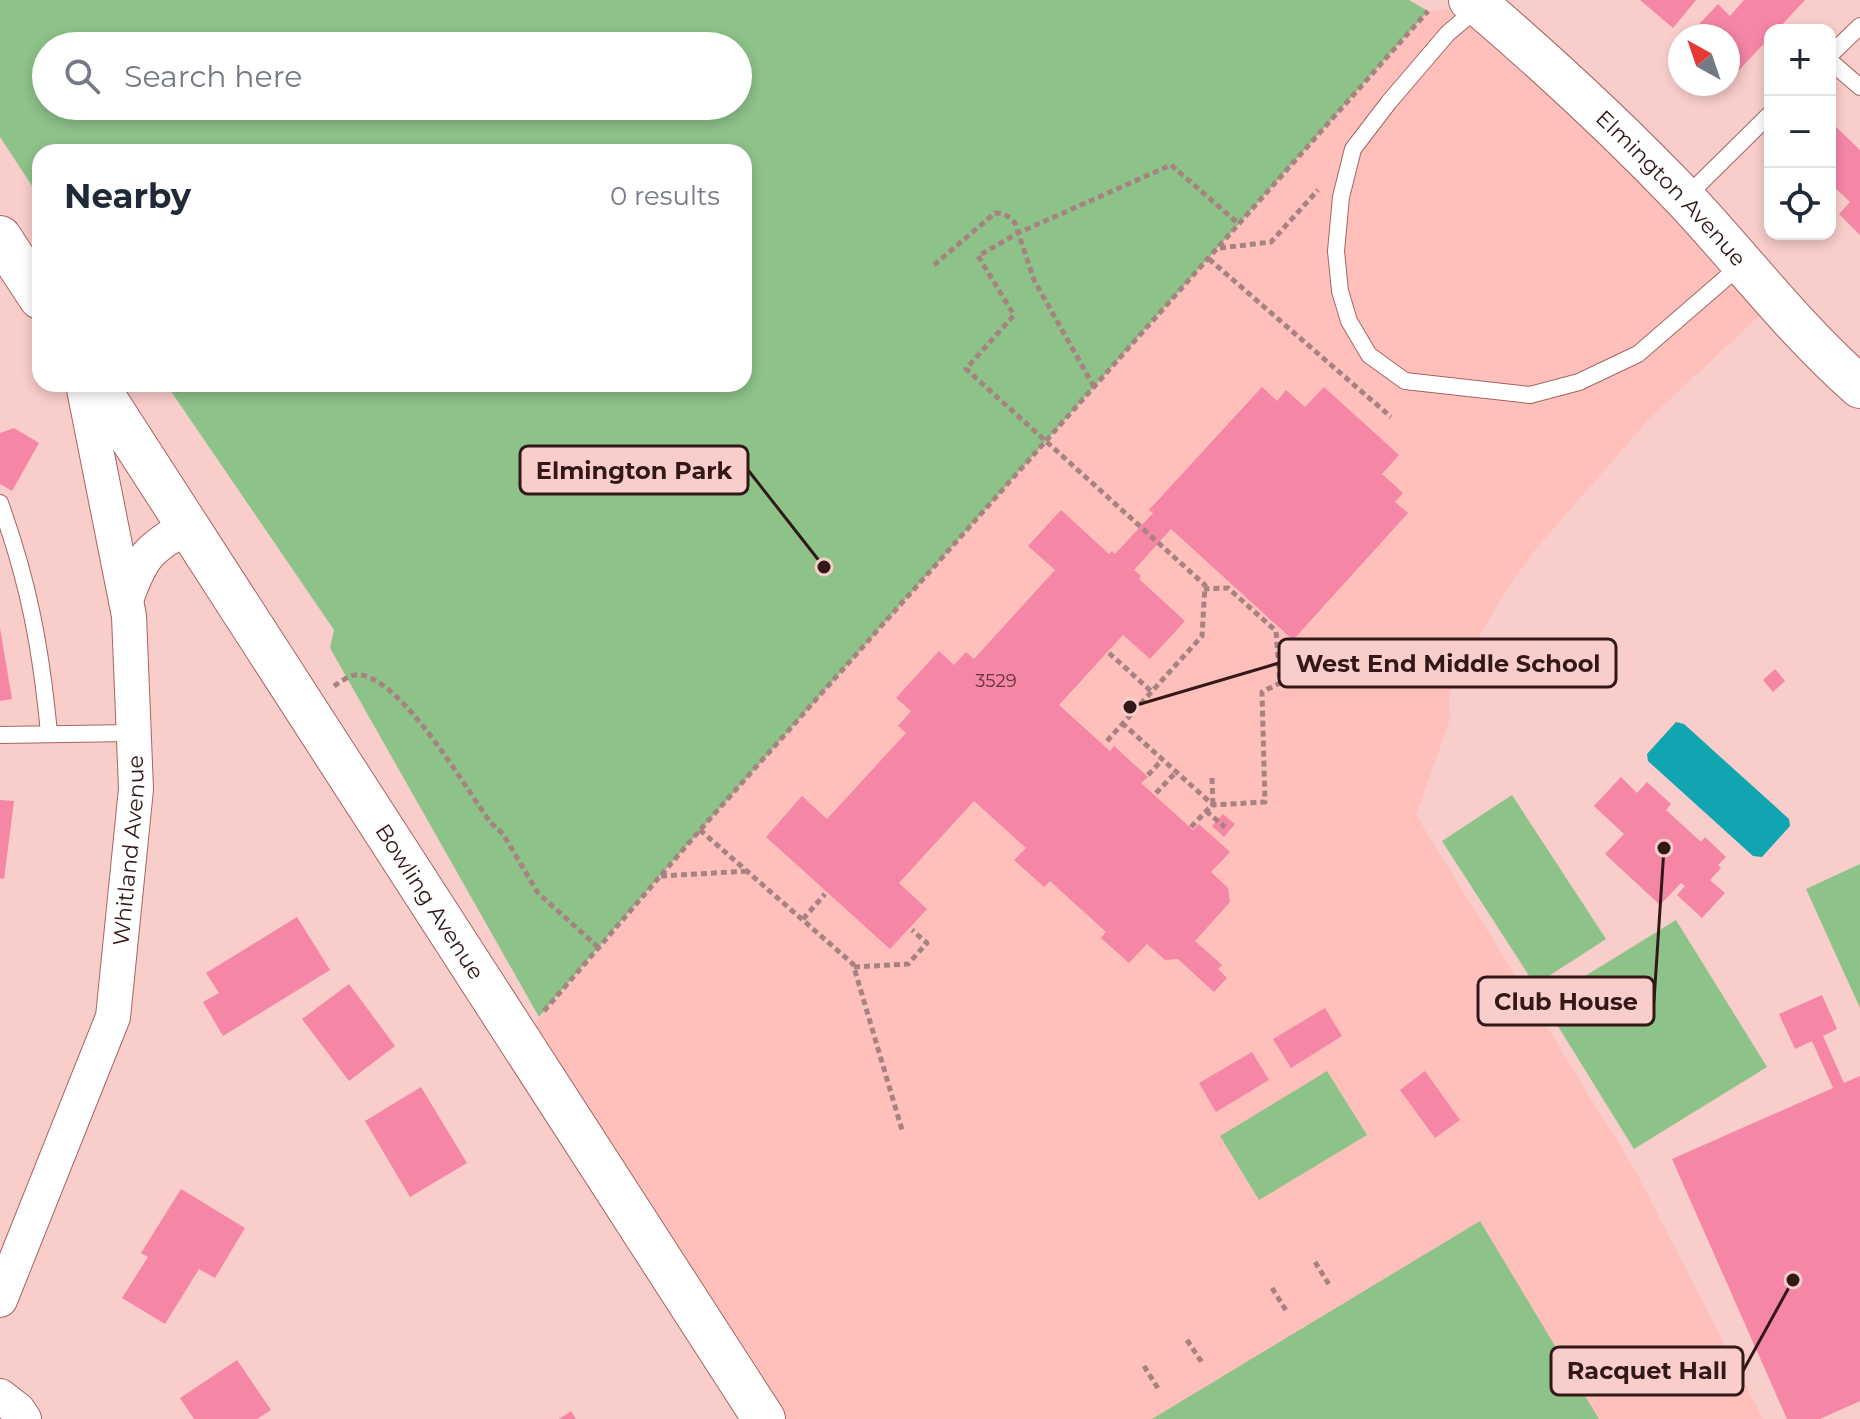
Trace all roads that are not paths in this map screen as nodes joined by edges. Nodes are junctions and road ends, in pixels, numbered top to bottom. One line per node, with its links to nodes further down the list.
1 (1479, 2): 7 (street, Elmington Avenue); 9 (lane)
2 (1860, 26): 3 (lane)
3 (1836, 52)
4 (1836, 64): 5 (lane)
5 (1860, 87)
6 (1764, 120): 7 (lane)
7 (1684, 199): 9 (street, Elmington Avenue)
8 (0, 237): 10 (street)
9 (1743, 264): 11 (street, Elmington Avenue)
10 (32, 286)
11 (1860, 387)
12 (85, 392): 16 (street, Whitland Avenue)
13 (101, 392): 15 (street, Bowling Avenue)
14 (0, 503): 17 (lane)
15 (187, 526): 16 (street); 23 (street, Bowling Avenue)
16 (126, 600): 18 (street, Whitland Avenue)
17 (49, 733): 18 (lane); 19 (lane)
18 (133, 733): 20 (street, Whitland Avenue)
19 (0, 735)
20 (0, 1300)
21 (0, 1396): 22 (street)
22 (24, 1419)
23 (764, 1419)

